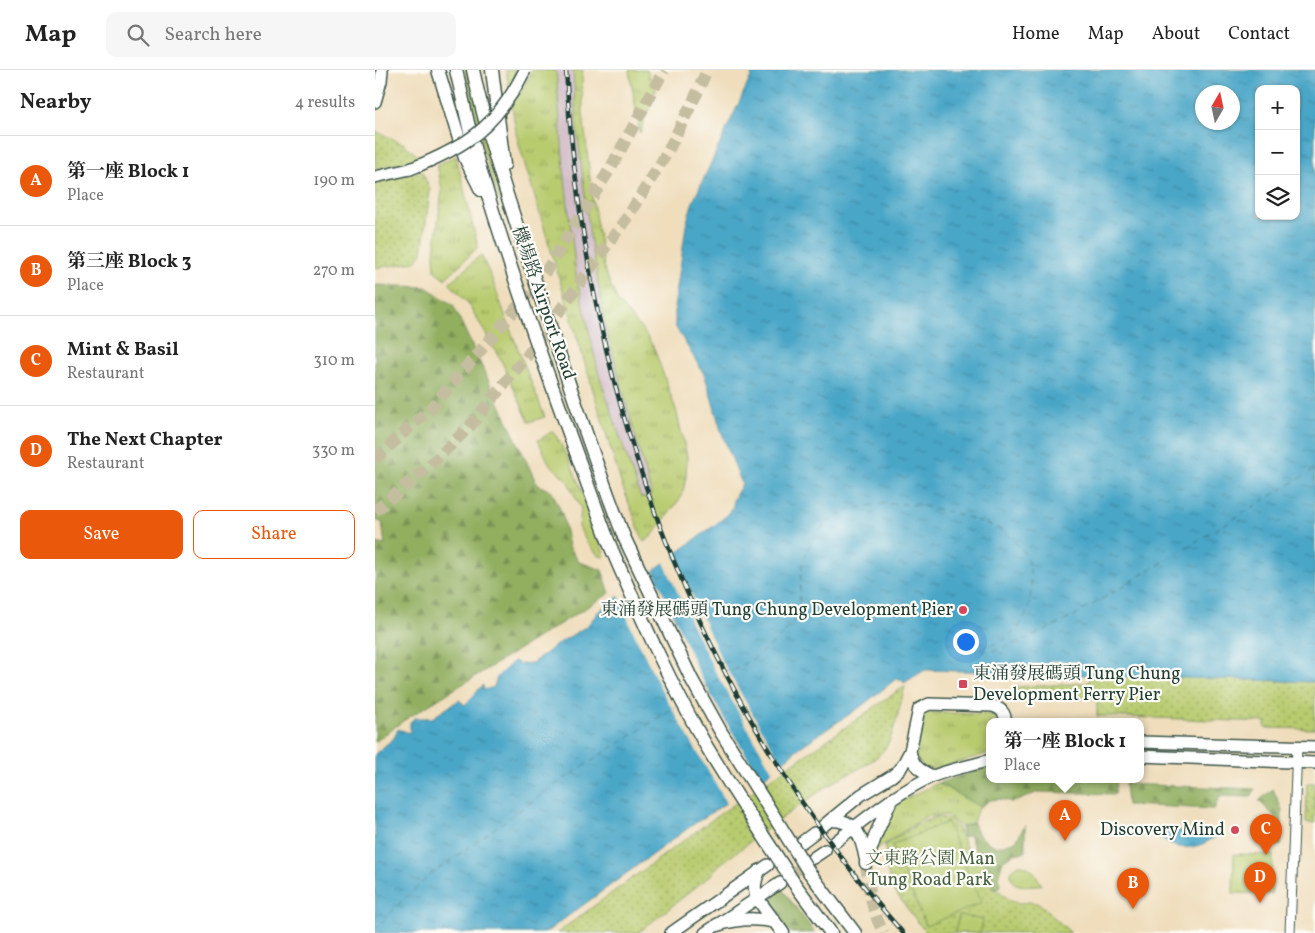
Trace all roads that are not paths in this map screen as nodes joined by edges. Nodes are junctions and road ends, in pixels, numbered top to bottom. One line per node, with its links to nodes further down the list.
1 (383, 70): 7 (main road)
2 (438, 70): 10 (highway)
3 (456, 70): 10 (highway, 機場路 Airport Road)
4 (473, 70): 9 (highway, 機場路 Airport Road)
5 (492, 70): 9 (highway)
6 (525, 70): 8 (main road, bridge)
7 (375, 102)
8 (375, 177)
9 (508, 198): 38 (highway, 機場路 Airport Road, bridge)
10 (499, 226): 37 (highway, 機場路 Airport Road, bridge)
11 (1006, 718): 15 (main road)
12 (1144, 742): 13 (main road)
13 (1297, 746): 14 (main road); 18 (street)
14 (1315, 747)
15 (910, 751): 20 (main road); 22 (main road)
16 (1144, 756): 18 (main road)
17 (986, 761): 20 (main road)
18 (1296, 762): 19 (main road); 39 (street)
19 (1315, 763)
20 (933, 776): 21 (main road)
21 (891, 800): 23 (main road); 23 (highway)
22 (827, 823): 23 (highway)
23 (854, 828): 26 (main road)
24 (813, 833): 25 (main road)
25 (802, 842)
26 (835, 842)
27 (825, 850): 28 (main road)
28 (813, 858)
29 (764, 868): 31 (highway); 34 (main road)
30 (780, 883): 31 (main road)
31 (757, 898): 32 (highway); 33 (main road)
32 (775, 922): 33 (highway); 36 (highway)
33 (717, 925): 35 (main road)
34 (671, 933)
35 (705, 933)
36 (783, 933)
37 (831, 933)
38 (855, 933)
39 (1290, 933)

